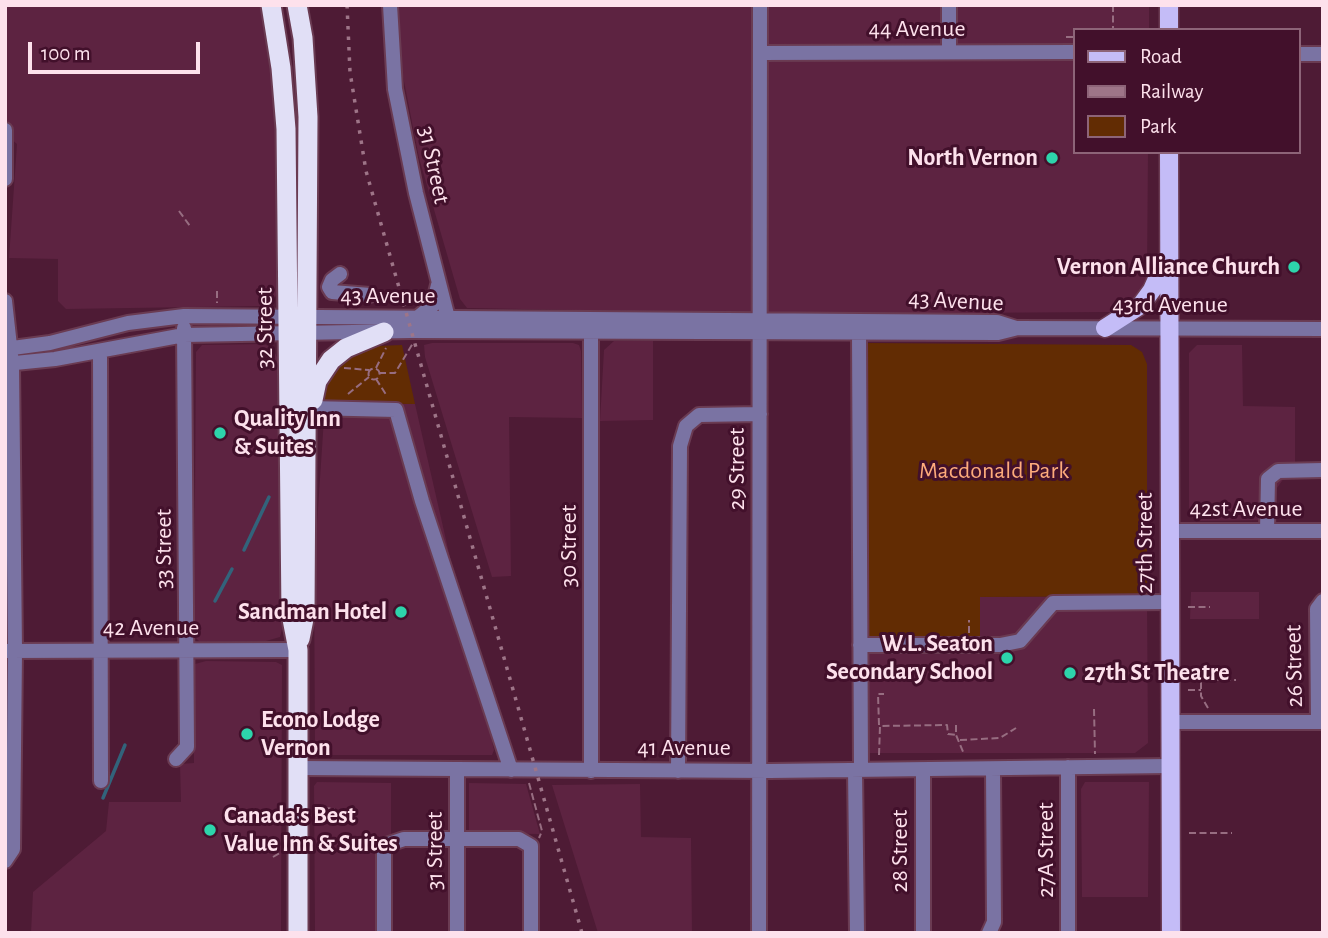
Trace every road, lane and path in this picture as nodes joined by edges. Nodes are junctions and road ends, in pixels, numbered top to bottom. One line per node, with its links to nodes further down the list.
1 (271, 5): 31 (highway, 32 Street)
2 (297, 5): 31 (highway, 32 Street)
3 (390, 5): 24 (street, 31 Street)
4 (760, 5): 14 (street, 29 Street)
5 (949, 5): 12 (street)
6 (1113, 5): 8 (path)
7 (1169, 5): 9 (main road)
8 (1113, 28)
9 (1169, 28)
10 (1066, 37): 11 (path)
11 (1072, 37)
12 (949, 52): 13 (street, 44 Avenue); 14 (street, 44 Avenue)
13 (1072, 52)
14 (760, 53): 33 (street, 29 Street)
15 (1300, 54): 16 (street)
16 (1323, 54)
17 (5, 130): 19 (street)
18 (1169, 154): 22 (main road, 27th Street)
19 (5, 179)
20 (179, 211): 21 (path)
21 (190, 226)
22 (1169, 251): 36 (main road); 37 (main road, 27th Street)
23 (340, 274): 26 (street)
24 (438, 280): 30 (street); 32 (street, 31 Street)
25 (217, 290): 27 (path)
26 (370, 295)
27 (217, 298)
28 (5, 301): 44 (street)
29 (184, 316): 31 (street, 43 Avenue); 40 (street, 33 Street); 44 (street, 43 Avenue)
30 (416, 319): 31 (street, 43 Avenue); 32 (street, 43 Avenue)
31 (298, 325): 40 (street, 43 Avenue); 41 (street, 43 Avenue); 55 (highway, 32 Street); 67 (highway, 32 Street)
32 (450, 325): 34 (street, 43 Avenue); 41 (street, 43 Avenue)
33 (761, 326): 34 (street, 43 Avenue); 35 (street, 43 Avenue); 39 (street, 43 Avenue); 54 (street, 29 Street)
34 (591, 327): 94 (street, 30 Street)
35 (1018, 328): 36 (street, 43rd Avenue); 39 (street, 43 Avenue)
36 (1105, 328): 37 (street, 43rd Avenue)
37 (1169, 328): 38 (street, 43rd Avenue); 57 (main road, 27th Street)
38 (1323, 329)
39 (859, 332): 64 (street)
40 (184, 335): 43 (street, 43 Avenue); 66 (street, 33 Street)
41 (386, 338): 46 (path); 51 (highway)
42 (414, 343): 48 (path)
43 (100, 351): 44 (street, 43 Avenue); 65 (street)
44 (9, 356): 68 (street)
45 (338, 363): 47 (path)
46 (376, 369): 47 (path); 48 (path)
47 (369, 370): 49 (path)
48 (379, 373): 50 (path)
49 (369, 377): 50 (path); 52 (path)
50 (376, 379): 53 (path)
51 (310, 408): 52 (street); 55 (highway)
52 (331, 409): 53 (street)
53 (396, 410): 91 (street)
54 (760, 414): 95 (street); 96 (street, 29 Street)
55 (306, 428): 67 (highway, 32 Street)
56 (1323, 470): 58 (street)
57 (1170, 531): 58 (street, 42st Avenue); 60 (main road, 27th Street)
58 (1268, 531): 59 (street, 42st Avenue)
59 (1323, 531)
60 (1170, 602): 64 (street); 75 (main road, 27th Street)
61 (1320, 605): 76 (street, 26 Street)
62 (1188, 607): 63 (path)
63 (1210, 607)
64 (860, 645): 92 (street)
65 (101, 650): 66 (street, 42 Avenue); 68 (street, 42 Avenue); 97 (street)
66 (187, 650): 67 (street, 42 Avenue); 85 (street, 33 Street)
67 (298, 650): 88 (highway, 32 Street)
68 (10, 651): 107 (street)
69 (1236, 680): 71 (path)
70 (1188, 690): 71 (path)
71 (1201, 690): 74 (path)
72 (884, 694): 78 (path)
73 (1094, 709): 84 (path)
74 (1209, 709)
75 (1170, 722): 76 (street); 86 (main road, 27th Street)
76 (1320, 722)
77 (956, 725): 80 (path)
78 (880, 726): 80 (path); 82 (path)
79 (1016, 728): 81 (path)
80 (956, 735): 81 (path)
81 (960, 740): 83 (path)
82 (879, 755)
83 (964, 755)
84 (1095, 755)
85 (176, 759)
86 (1169, 766): 87 (street, 41 Avenue); 117 (main road, 27th Street)
87 (1069, 767): 90 (street, 41 Avenue); 116 (street, 27A Street)
88 (299, 768): 89 (street, 41 Avenue); 108 (highway, 32 Street)
89 (457, 769): 91 (street, 41 Avenue); 103 (street, 31 Street)
90 (993, 769): 93 (street, 41 Avenue); 115 (street)
91 (511, 770): 94 (street, 41 Avenue)
92 (858, 770): 93 (street, 41 Avenue); 96 (street, 41 Avenue); 113 (street)
93 (923, 770): 114 (street, 28 Street)
94 (592, 771): 95 (street, 41 Avenue)
95 (678, 771): 96 (street, 41 Avenue)
96 (758, 771): 112 (street, 29 Street)
97 (101, 781)
98 (528, 783): 104 (path)
99 (312, 807): 100 (path)
100 (335, 809)
101 (1189, 833): 102 (path)
102 (1232, 833)
103 (457, 839): 104 (street); 109 (street); 110 (street, 31 Street)
104 (531, 846): 111 (street)
105 (284, 851): 106 (path)
106 (273, 857)
107 (5, 862)
108 (298, 933)
109 (384, 933)
110 (457, 933)
111 (531, 933)
112 (759, 933)
113 (857, 933)
114 (923, 933)
115 (989, 933)
116 (1068, 933)
117 (1171, 933)

